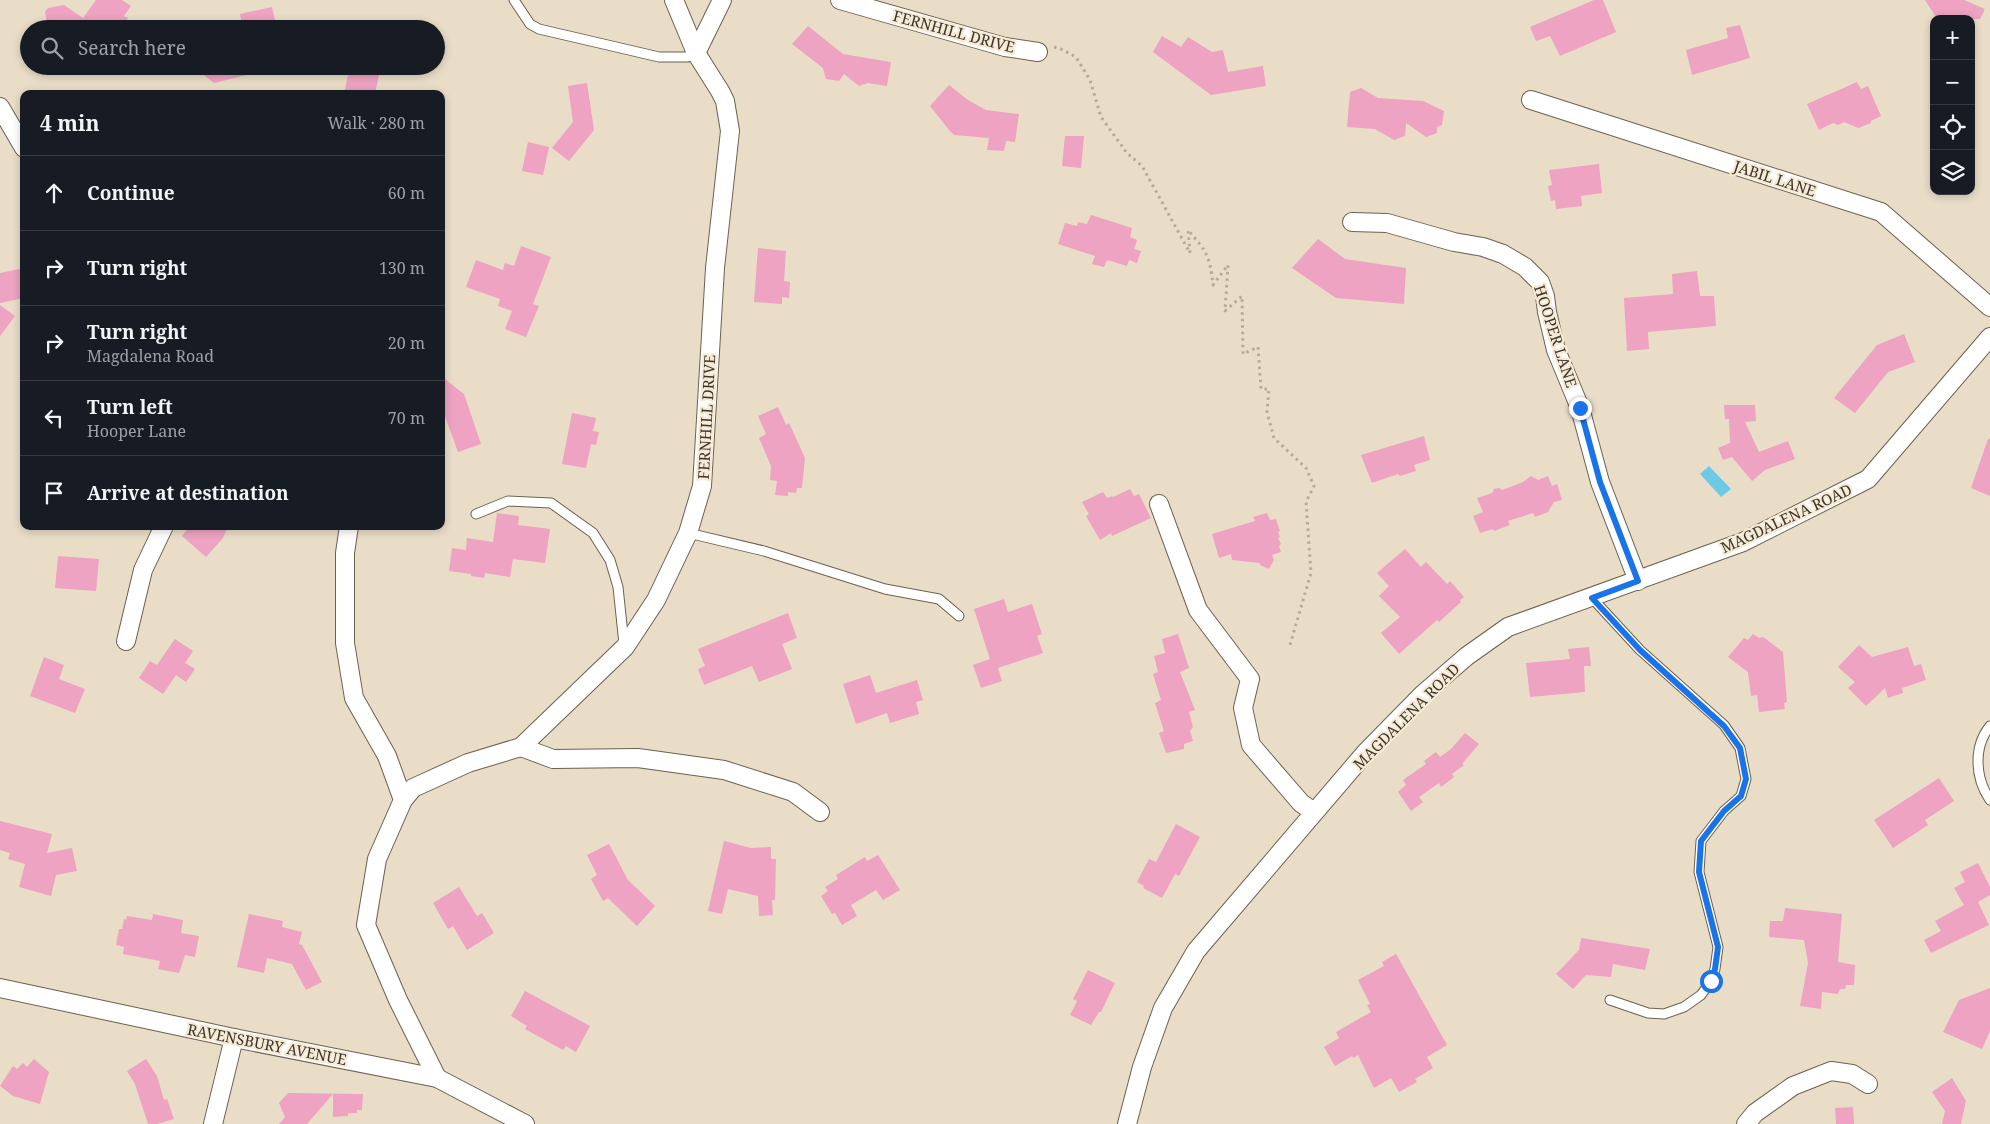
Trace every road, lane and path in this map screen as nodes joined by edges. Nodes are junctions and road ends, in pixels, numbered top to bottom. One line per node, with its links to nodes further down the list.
1 (514, 0): 6 (lane)
2 (674, 0): 6 (street, FERNHILL DRIVE)
3 (722, 0): 6 (street)
4 (840, 0): 5 (street, FERNHILL DRIVE)
5 (1038, 52): 22 (path)
6 (696, 53): 17 (street, FERNHILL DRIVE)
7 (1532, 100): 11 (street, JABIL LANE)
8 (0, 107): 9 (street)
9 (20, 141)
10 (1352, 222): 18 (street, HOOPER LANE)
11 (1990, 307)
12 (1990, 337): 18 (street, MAGDALENA ROAD)
13 (1159, 504): 29 (street)
14 (476, 514): 23 (lane)
15 (162, 530): 21 (street)
16 (348, 530): 26 (street)
17 (688, 533): 20 (lane); 23 (street, FERNHILL DRIVE)
18 (1638, 581): 19 (street, MAGDALENA ROAD)
19 (1592, 598): 29 (street, MAGDALENA ROAD); 31 (lane)
20 (959, 616)
21 (126, 641)
22 (1290, 645)
23 (625, 647): 25 (street, FERNHILL DRIVE)
24 (1990, 726): 27 (lane)
25 (521, 747): 26 (street, FERNHILL DRIVE); 28 (street)
26 (403, 800): 33 (street)
27 (1990, 800)
28 (820, 812)
29 (1314, 812): 37 (street, MAGDALENA ROAD)
30 (0, 988): 32 (street, RAVENSBURY AVENUE)
31 (1610, 1000)
32 (234, 1038): 33 (street, RAVENSBURY AVENUE); 35 (street)
33 (436, 1078): 36 (street, RAVENSBURY AVENUE)
34 (1868, 1084): 38 (street)
35 (213, 1124)
36 (525, 1124)
37 (1127, 1124)
38 (1746, 1124)

